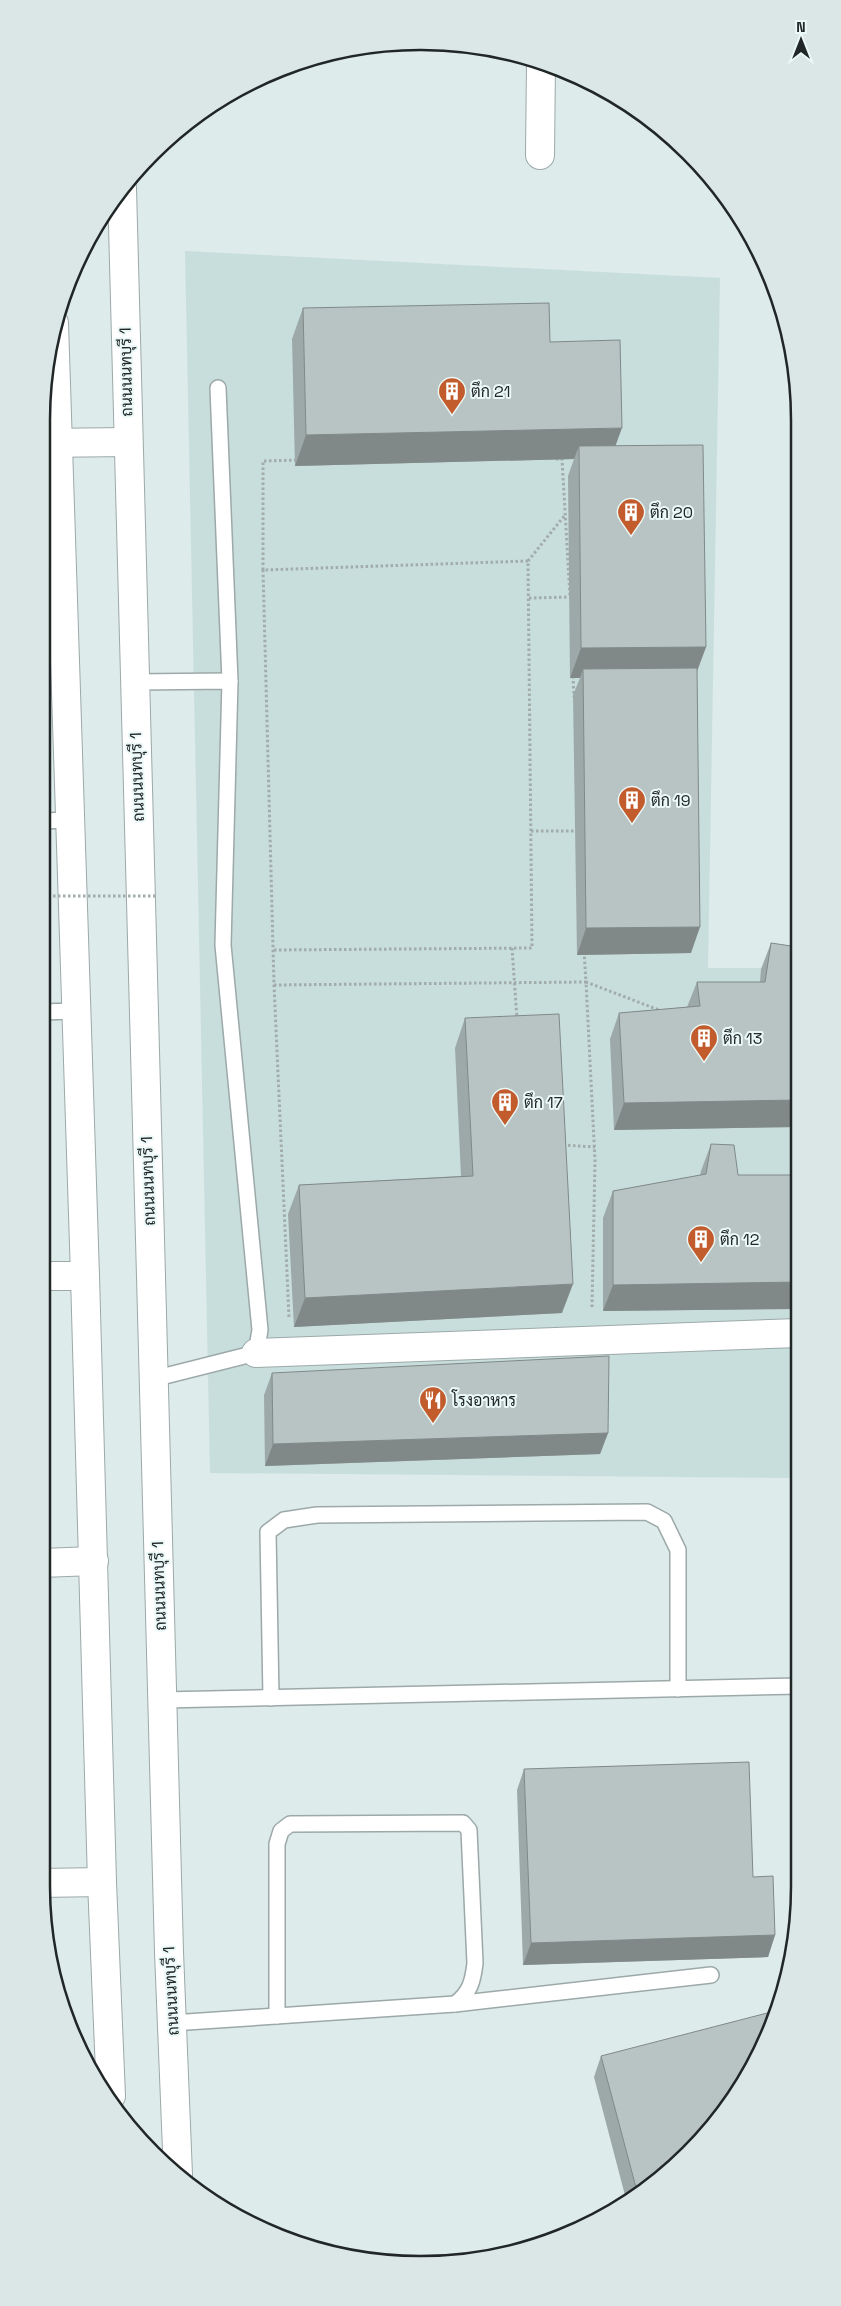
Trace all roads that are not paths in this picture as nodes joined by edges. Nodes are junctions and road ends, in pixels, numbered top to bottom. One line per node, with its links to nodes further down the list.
1 (541, 70): 2 (main road)
2 (540, 155)
3 (122, 201): 6 (main road, ถนนนนทบุรี 1)
4 (52, 385): 7 (main road)
5 (218, 388): 8 (lane)
6 (128, 442): 7 (main road); 9 (main road, ถนนนนทบุรี 1)
7 (50, 443): 10 (main road)
8 (230, 681): 9 (lane); 17 (lane)
9 (134, 682): 18 (main road, ถนนนนทบุรี 1)
10 (70, 820): 11 (lane); 12 (main road)
11 (50, 821)
12 (76, 1011): 13 (lane); 15 (main road)
13 (50, 1012)
14 (50, 1276): 15 (main road)
15 (85, 1276): 19 (main road)
16 (791, 1334): 17 (main road)
17 (256, 1353): 18 (lane)
18 (153, 1380): 24 (main road, ถนนนนทบุรี 1)
19 (94, 1561): 20 (main road); 26 (main road)
20 (50, 1562)
21 (791, 1686): 22 (lane)
22 (678, 1689): 23 (lane); 23 (lane)
23 (271, 1698): 24 (lane)
24 (162, 1700): 30 (main road, ถนนนนทบุรี 1)
25 (50, 1882): 26 (main road)
26 (102, 1882): 31 (main road)
27 (711, 1975): 28 (lane)
28 (455, 2004): 29 (lane); 29 (lane)
29 (277, 2016): 30 (lane)
30 (172, 2023): 32 (main road, ถนนนนทบุรี 1)
31 (111, 2089)
32 (178, 2165)

